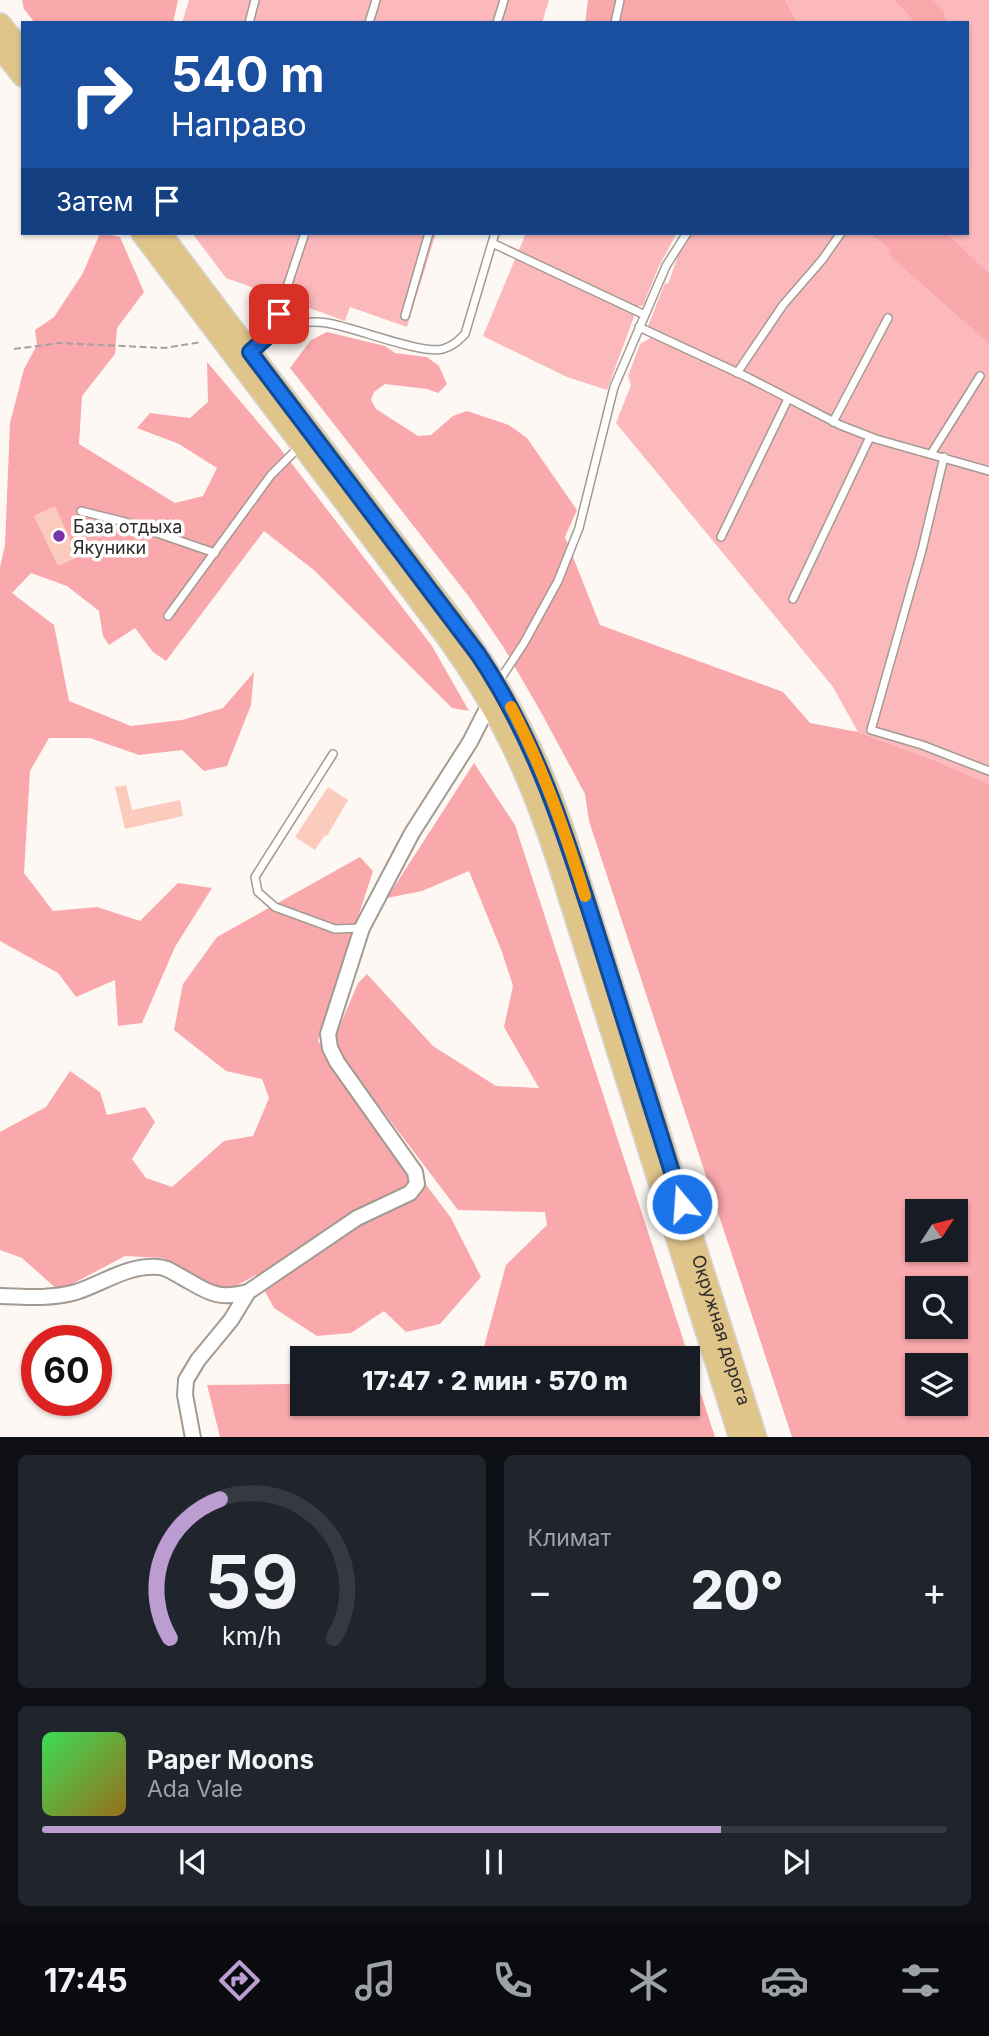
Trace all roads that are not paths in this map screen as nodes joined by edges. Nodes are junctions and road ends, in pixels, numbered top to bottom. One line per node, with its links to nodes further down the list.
1 (255, 0): 5 (lane)
2 (376, 0): 6 (lane)
3 (504, 0): 7 (lane)
4 (620, 0): 8 (lane)
5 (250, 21)
6 (370, 21)
7 (498, 21)
8 (615, 21)
9 (0, 24): 11 (main road)
10 (0, 47): 12 (main road)
11 (21, 50)
12 (21, 73)
13 (144, 235): 32 (main road, Окружная дорога)
14 (304, 235): 25 (lane)
15 (428, 235): 22 (lane)
16 (494, 235): 20 (lane)
17 (686, 235): 21 (lane)
18 (840, 235): 27 (lane)
19 (166, 237): 26 (main road, Окружная дорога)
20 (492, 243): 21 (lane); 25 (lane)
21 (645, 315): 24 (lane)
22 (405, 316)
23 (888, 318): 30 (lane)
24 (639, 327): 27 (lane); 41 (lane)
25 (273, 329): 26 (lane)
26 (250, 352): 41 (main road, Окружная дорога)
27 (737, 373): 29 (lane)
28 (980, 376): 33 (lane)
29 (788, 399): 30 (lane); 37 (lane)
30 (834, 422): 31 (lane)
31 (870, 437): 33 (lane); 39 (lane)
32 (302, 445): 38 (lane); 41 (main road, Окружная дорога)
33 (931, 454): 34 (lane)
34 (944, 457): 35 (lane); 43 (lane)
35 (989, 471)
36 (81, 512): 38 (lane)
37 (721, 537)
38 (215, 553): 40 (lane)
39 (793, 599)
40 (168, 616)
41 (494, 693): 44 (street); 48 (main road, Окружная дорога); 49 (main road, Окружная дорога)
42 (333, 754): 44 (lane)
43 (989, 771)
44 (362, 928): 45 (street)
45 (248, 1292): 46 (street); 47 (street)
46 (0, 1296)
47 (193, 1437)
48 (740, 1437)
49 (756, 1437)

